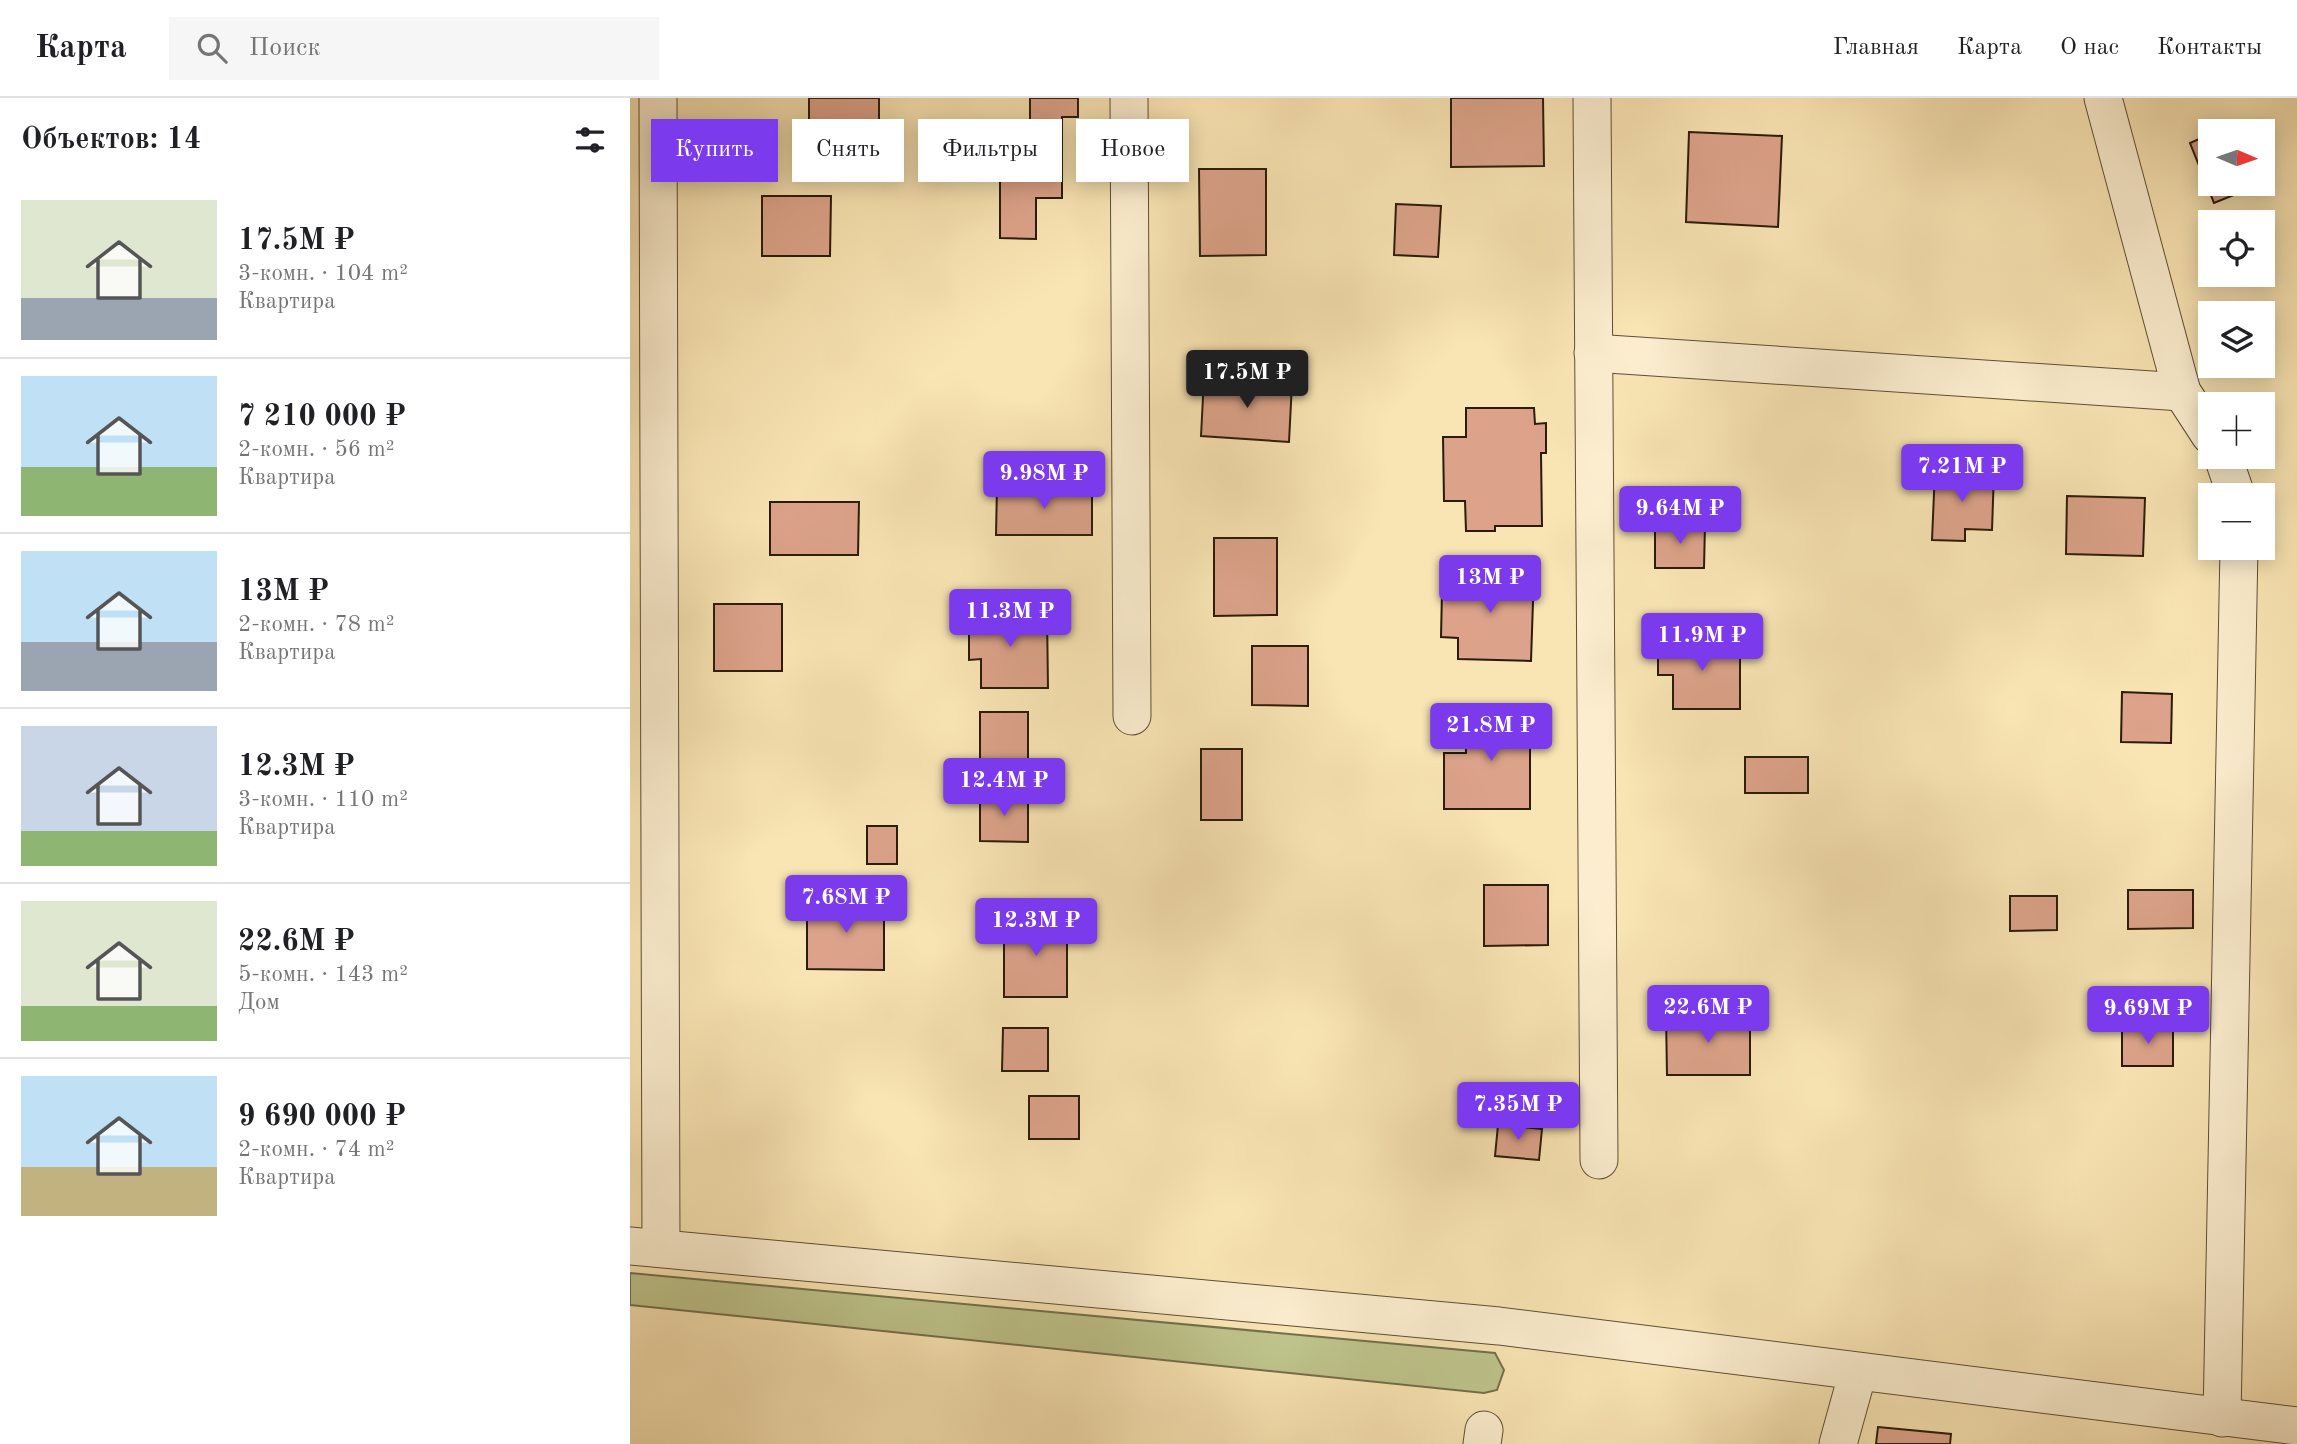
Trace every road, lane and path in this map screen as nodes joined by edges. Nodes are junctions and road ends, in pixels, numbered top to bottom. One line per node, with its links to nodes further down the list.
1 (658, 98): 11 (street)
2 (1129, 98): 9 (street)
3 (1592, 98): 5 (street)
4 (2103, 98): 6 (street)
5 (1594, 353): 6 (street); 10 (street)
6 (2182, 392): 7 (street)
7 (2198, 417)
8 (2238, 560): 13 (street)
9 (1132, 716)
10 (1599, 1160)
11 (646, 1247): 12 (street)
12 (1858, 1372): 13 (street); 15 (street)
13 (2222, 1418): 14 (street)
14 (2297, 1426)
15 (1838, 1444)

